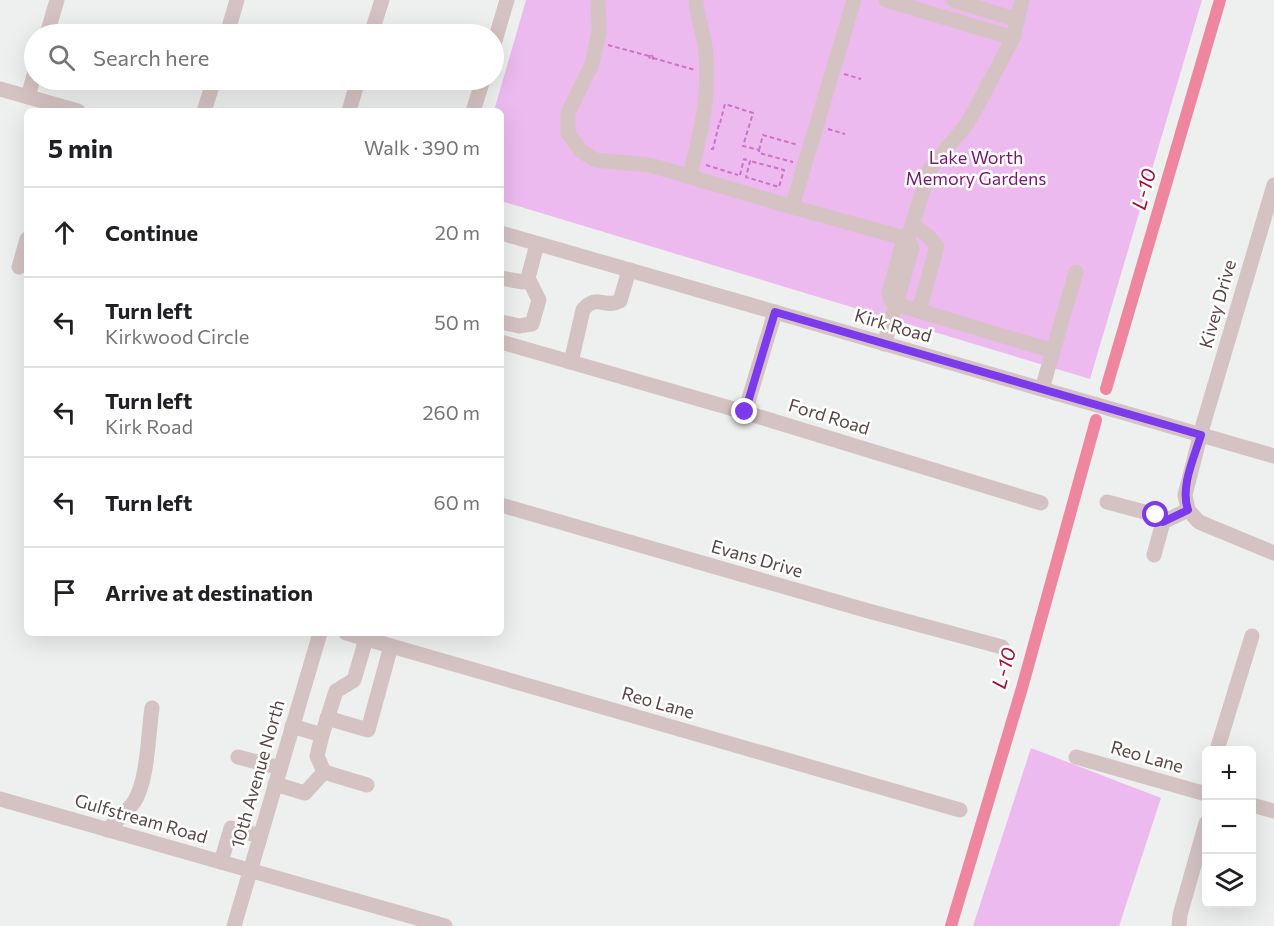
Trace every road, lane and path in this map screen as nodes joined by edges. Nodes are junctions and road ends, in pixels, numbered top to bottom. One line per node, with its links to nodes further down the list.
1 (57, 0): 12 (street)
2 (237, 0): 13 (street)
3 (382, 0): 14 (street)
4 (507, 0): 15 (street)
5 (598, 0): 17 (street)
6 (696, 0): 19 (street)
7 (854, 0): 18 (street)
8 (886, 0): 16 (street)
9 (953, 0): 11 (street)
10 (1022, 0): 11 (street)
11 (1018, 20): 16 (street)
12 (50, 24)
13 (230, 24)
14 (375, 24)
15 (500, 24)
16 (1013, 38): 41 (street)
17 (597, 41): 19 (path); 37 (street)
18 (833, 71): 20 (path); 33 (street)
19 (706, 73): 31 (street)
20 (861, 80)
21 (0, 89): 26 (street)
22 (30, 90): 26 (street)
23 (211, 90): 28 (street)
24 (356, 90): 29 (street)
25 (480, 90): 30 (street)
26 (28, 97): 27 (street)
27 (63, 108)
28 (205, 108)
29 (352, 108)
30 (474, 108)
31 (704, 119): 32 (path); 37 (street)
32 (720, 123): 35 (path); 38 (path)
33 (816, 126): 34 (path); 40 (street)
34 (845, 134)
35 (759, 150): 35 (path)
36 (750, 161): 36 (path); 38 (path)
37 (690, 175): 38 (street)
38 (737, 182): 40 (street)
39 (1274, 185): 60 (street, Kivey Drive)
40 (792, 207): 41 (street)
41 (910, 232): 50 (street); 51 (street)
42 (504, 234): 43 (street, Kirk Road)
43 (537, 244): 46 (street, Kirk Road); 48 (street)
44 (24, 250): 45 (street)
45 (19, 267)
46 (629, 270): 52 (street, Kirk Road); 57 (street)
47 (1076, 272): 56 (street)
48 (528, 278): 49 (street); 53 (street)
49 (504, 279)
50 (896, 304): 51 (street); 55 (street)
51 (919, 311): 56 (street)
52 (775, 312): 55 (street, Kirk Road); 59 (street)
53 (504, 323)
54 (504, 343): 57 (street, Ford Road)
55 (884, 344): 58 (street, Kirk Road)
56 (1053, 351): 58 (street)
57 (571, 362): 59 (street, Ford Road)
58 (1042, 389): 60 (street, Kirk Road)
59 (745, 412): 63 (street, Ford Road)
60 (1201, 435): 61 (street, Kirk Road); 65 (street, Kivey Drive)
61 (1274, 456)
62 (1107, 502): 66 (street)
63 (1041, 503)
64 (504, 506): 74 (street, Evans Drive)
65 (1188, 510): 66 (street); 67 (street)
66 (1163, 522): 68 (street)
67 (1274, 553)
68 (1154, 555)
69 (319, 636): 77 (street, 10th Avenue North)
70 (356, 636): 72 (street, Reo Lane)
71 (1252, 636): 79 (street)
72 (366, 639): 73 (street, Reo Lane); 76 (street)
73 (391, 646): 76 (street); 89 (street, Reo Lane)
74 (1002, 647)
75 (153, 708): 91 (street)
76 (327, 718): 78 (street)
77 (292, 726): 78 (street); 82 (street, 10th Avenue North)
78 (322, 735): 83 (street)
79 (1218, 746)
80 (238, 757): 82 (street)
81 (1076, 757): 86 (street, Reo Lane)
82 (280, 768): 84 (street, 10th Avenue North)
83 (324, 772): 84 (street); 85 (street)
84 (275, 784): 92 (street, 10th Avenue North)
85 (367, 786)
86 (1202, 788)
87 (0, 799): 91 (street, Gulfstream Road)
88 (1256, 806): 90 (street)
89 (960, 810)
90 (1274, 811)
91 (107, 830): 94 (street, Gulfstream Road)
92 (260, 836): 94 (street); 95 (street, 10th Avenue North)
93 (1202, 837): 98 (street)
94 (221, 862): 95 (street, Gulfstream Road)
95 (250, 871): 96 (street, 10th Avenue North); 97 (street, Gulfstream Road)
96 (234, 926)
97 (444, 926)
98 (1179, 926)

